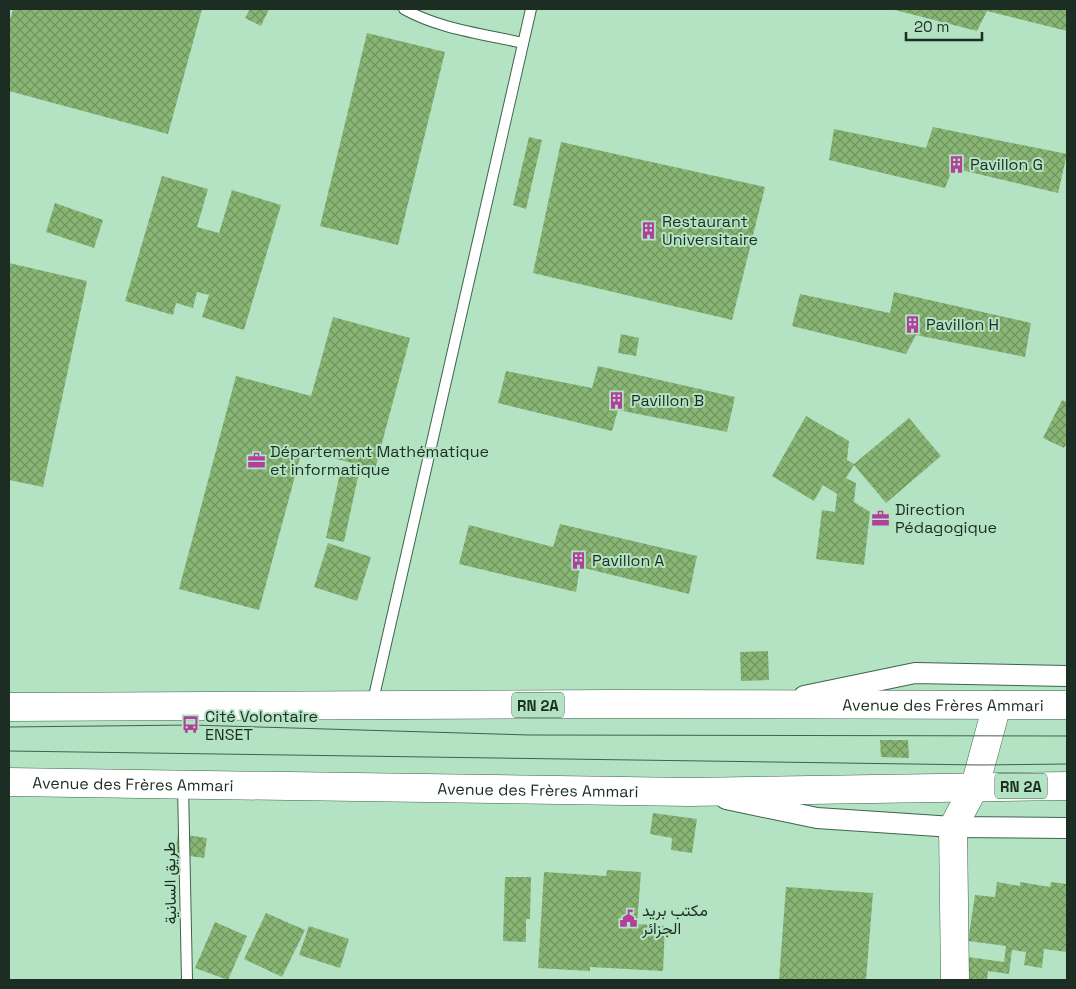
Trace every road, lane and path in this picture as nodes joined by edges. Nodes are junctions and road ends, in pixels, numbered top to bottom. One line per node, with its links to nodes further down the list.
1 (404, 9): 3 (lane)
2 (531, 9): 3 (lane)
3 (523, 43): 8 (lane)
4 (1067, 676): 5 (street)
5 (761, 705): 6 (main road, Avenue des Frères Ammari / RN 2A); 8 (main road, Avenue des Frères Ammari / RN 2A)
6 (997, 705): 7 (main road, Avenue des Frères Ammari / RN 2A); 12 (main road)
7 (1067, 705)
8 (372, 706): 9 (main road, Avenue des Frères Ammari / RN 2A)
9 (9, 707)
10 (9, 782): 11 (main road, Avenue des Frères Ammari / RN 2A)
11 (183, 785): 14 (main road, Avenue des Frères Ammari / RN 2A); 17 (lane, طريق السانية)
12 (975, 786): 13 (main road, Avenue des Frères Ammari / RN 2A); 14 (main road, Avenue des Frères Ammari / RN 2A); 15 (main road)
13 (1067, 786)
14 (690, 792): 15 (street)
15 (953, 827): 16 (street); 18 (main road)
16 (1067, 828)
17 (187, 980)
18 (954, 980)

